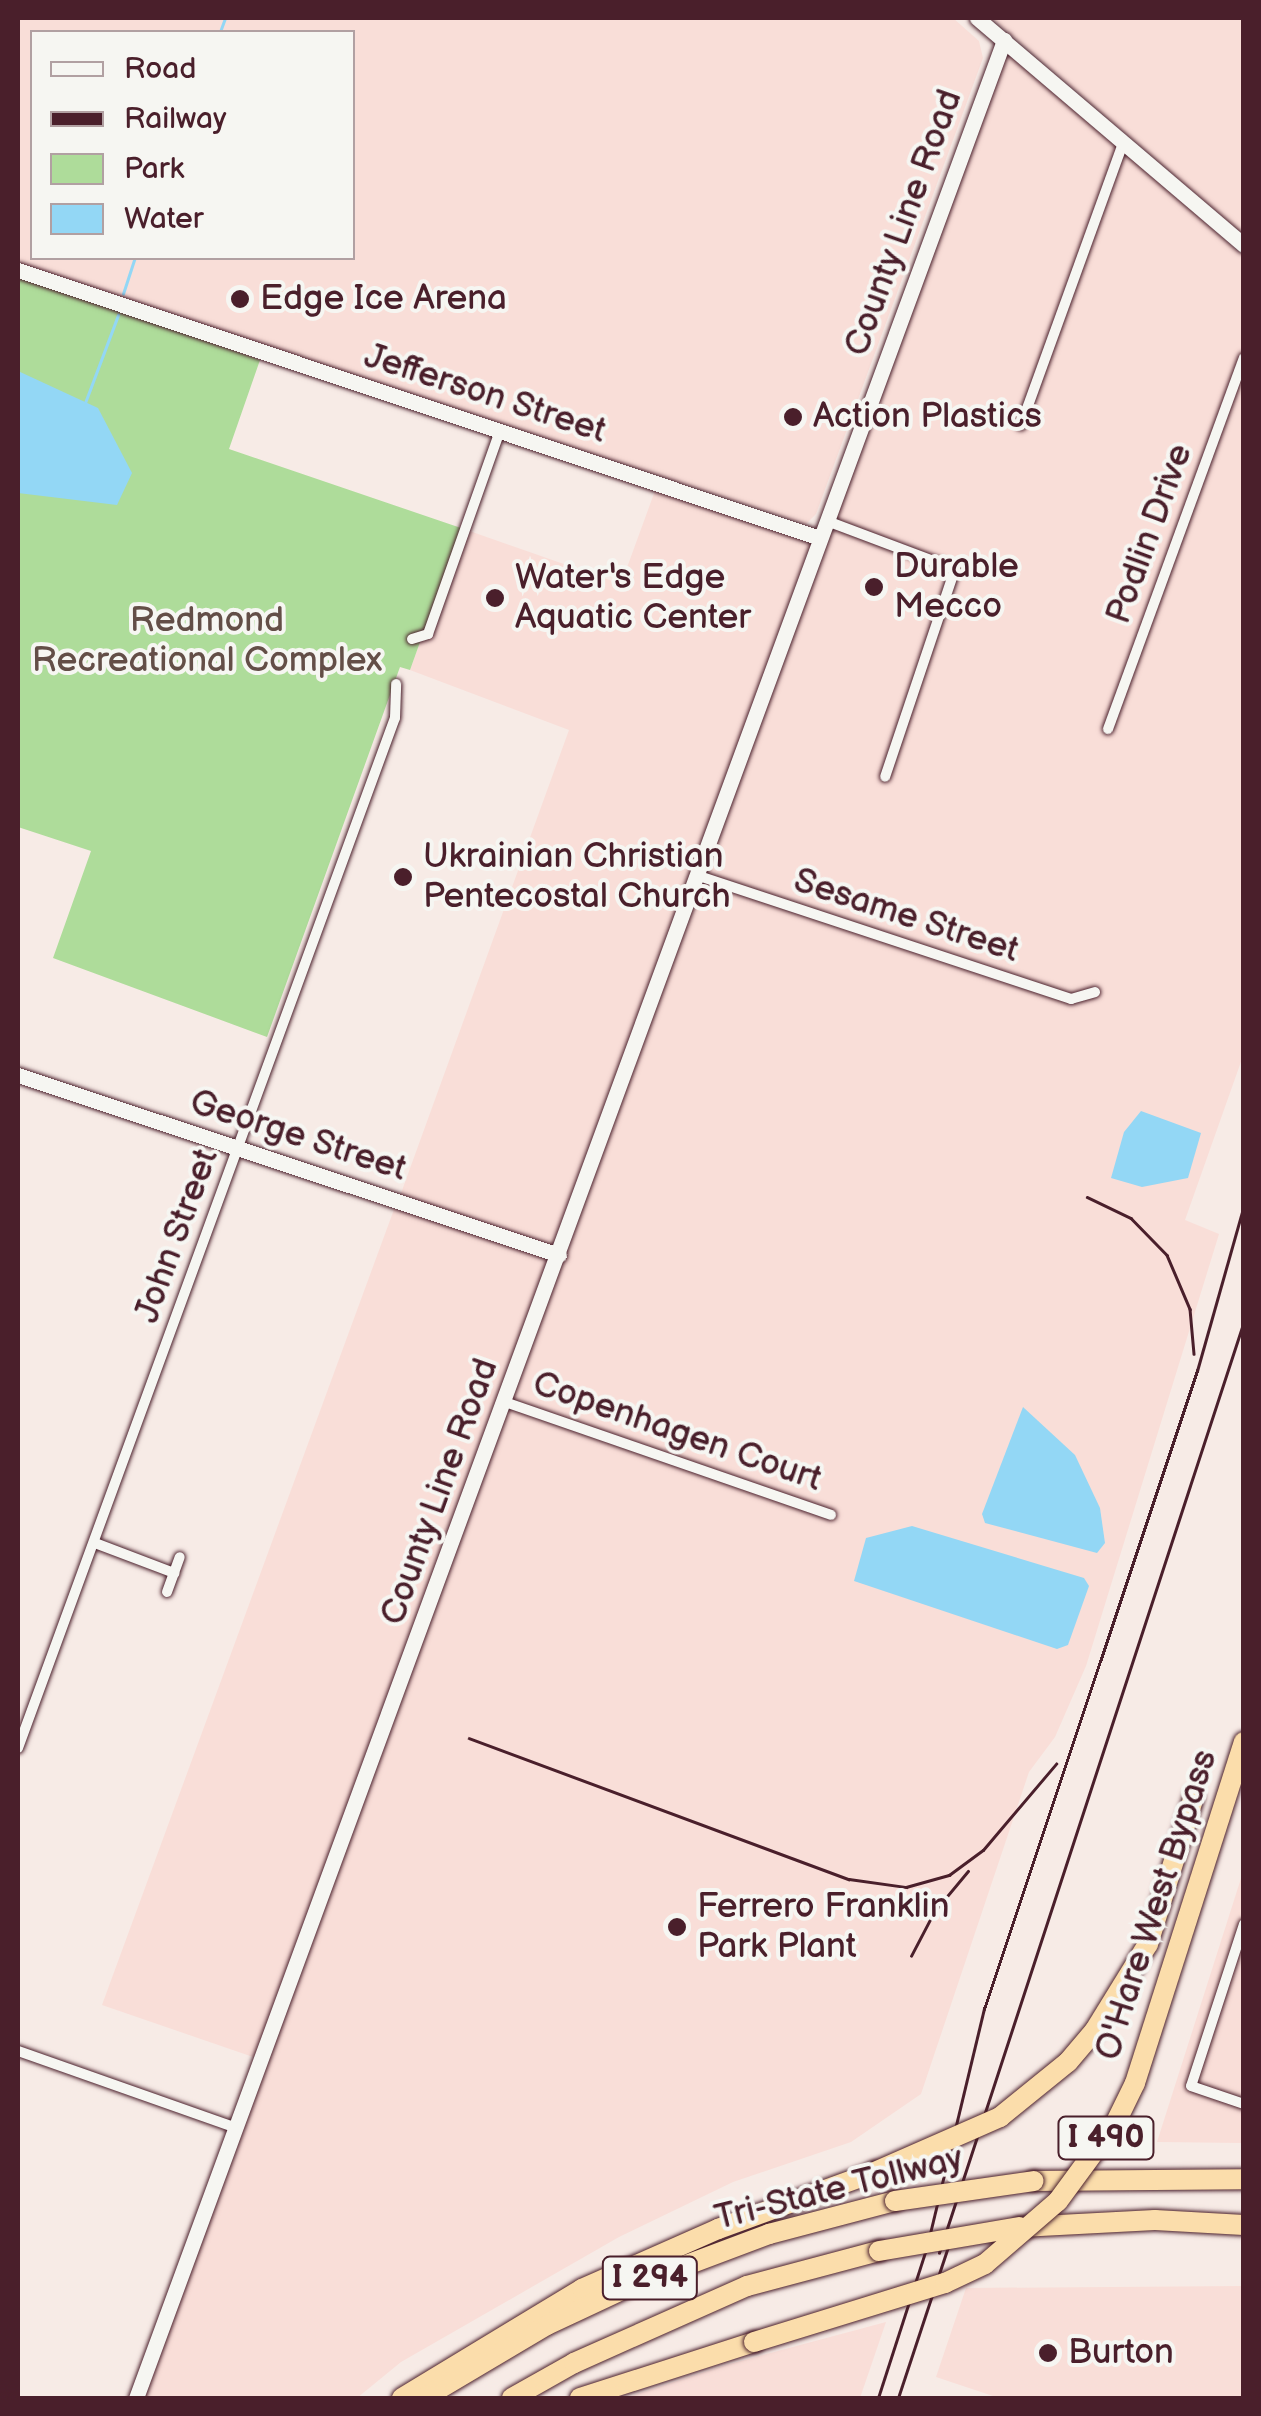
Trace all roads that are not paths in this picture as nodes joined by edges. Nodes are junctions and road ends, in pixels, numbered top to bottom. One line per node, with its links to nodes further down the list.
1 (977, 18): 2 (street)
2 (1004, 40): 3 (street); 9 (street, County Line Road)
3 (1124, 143): 4 (street); 7 (street)
4 (1244, 245)
5 (18, 270): 8 (street, Jefferson Street)
6 (1244, 358): 13 (street, Podlin Drive)
7 (1021, 425)
8 (500, 430): 10 (street, Jefferson Street); 11 (street)
9 (826, 521): 10 (street, County Line Road); 14 (street)
10 (820, 538): 15 (street, County Line Road)
11 (412, 639)
12 (396, 684): 18 (street, John Street)
13 (1108, 729)
14 (885, 777)
15 (699, 876): 16 (street, Sesame Street); 19 (street, County Line Road)
16 (1095, 992)
17 (18, 1075): 18 (street, George Street)
18 (239, 1147): 19 (street, George Street); 22 (street, John Street)
19 (560, 1255): 20 (street, County Line Road)
20 (506, 1402): 21 (street, Copenhagen Court); 33 (street, County Line Road)
21 (831, 1515)
22 (95, 1543): 24 (street); 26 (street, John Street)
23 (180, 1557): 24 (street)
24 (174, 1573): 25 (street)
25 (167, 1592)
26 (20, 1732): 28 (street, John Street)
27 (1244, 1742): 40 (highway, O'Hare West Bypass / I 490, bridge)
28 (18, 1748)
29 (1194, 1796): 37 (highway, O'Hare West Bypass / I 490, bridge)
30 (1244, 1924): 32 (street)
31 (18, 2051): 33 (street)
32 (1244, 2104)
33 (238, 2128): 36 (street, County Line Road)
34 (1244, 2179): 38 (highway, Tri-State Tollway / I 294, bridge)
35 (1244, 2225): 39 (highway, Tri-State Tollway / I 294, bridge)
36 (136, 2398)
37 (402, 2398)
38 (424, 2398)
39 (512, 2398)
40 (580, 2398)

